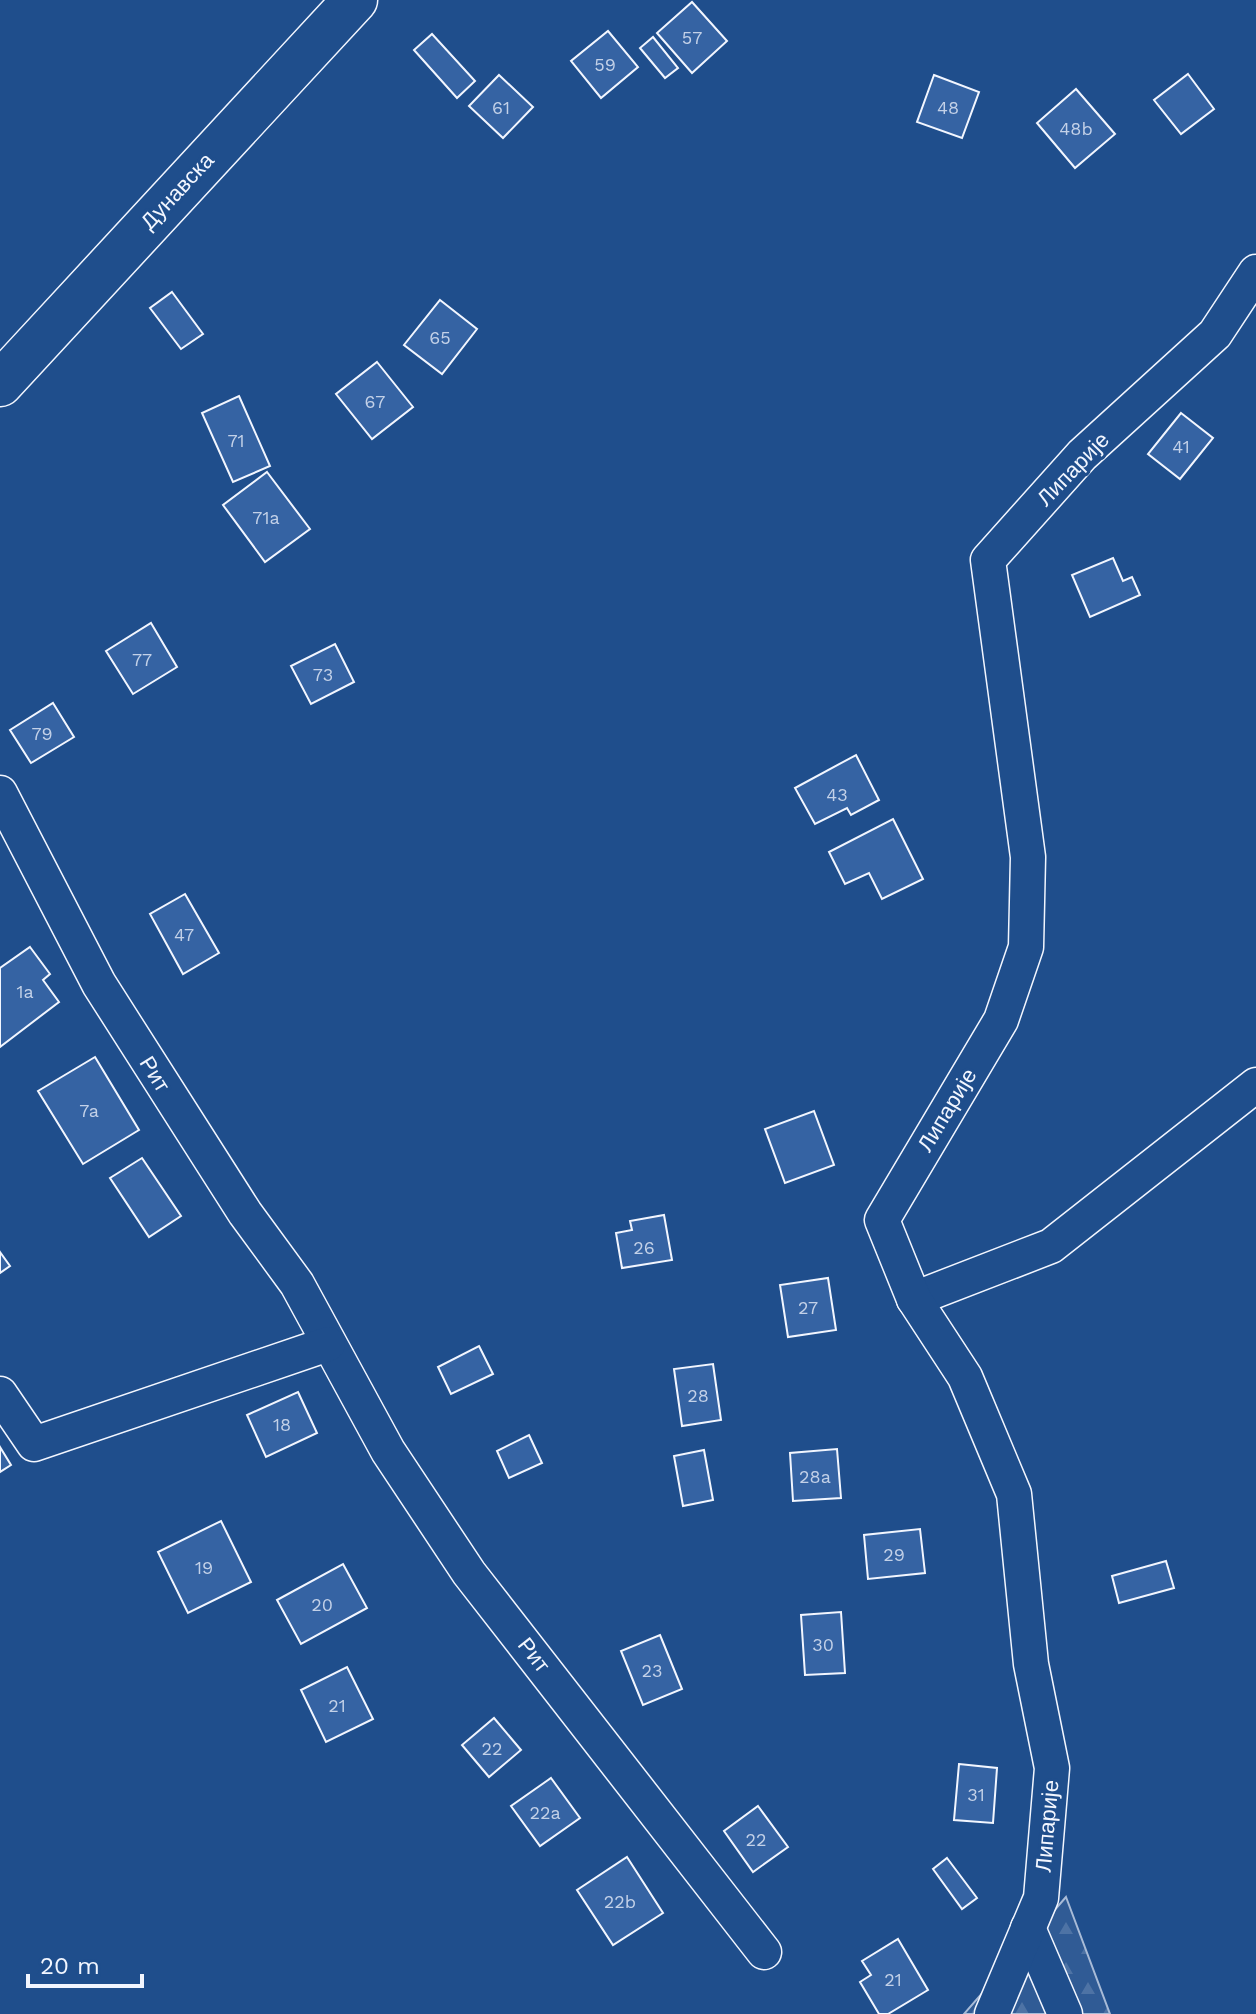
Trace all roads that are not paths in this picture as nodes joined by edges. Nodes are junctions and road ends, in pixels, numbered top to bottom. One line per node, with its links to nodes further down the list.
1 (355, 0): 3 (main road, Дунавска)
2 (1256, 272): 6 (street, Липарије)
3 (0, 384)
4 (0, 793): 7 (street, Рит)
5 (1256, 1085): 6 (street)
6 (914, 1299): 9 (street, Липарије)
7 (328, 1344): 8 (street); 10 (street, Рит)
8 (0, 1394)
9 (1028, 1928): 11 (street, Липарије); 12 (street)
10 (764, 1952)
11 (992, 2014)
12 (1065, 2014)

